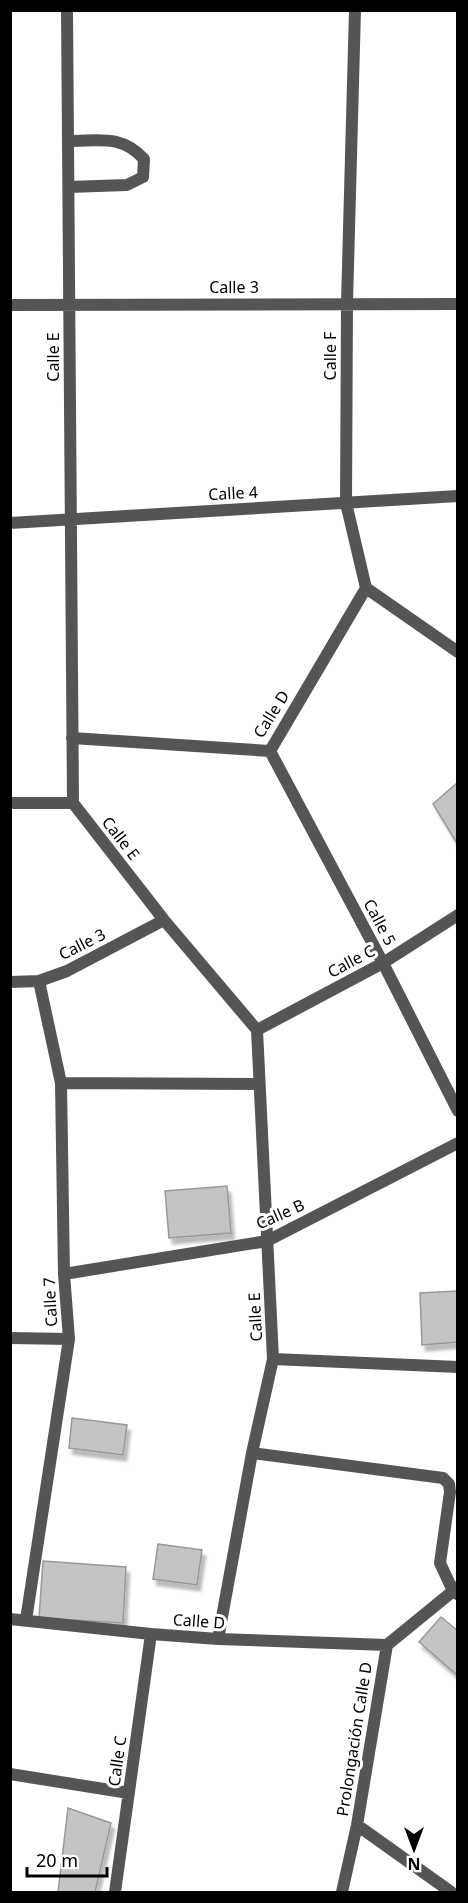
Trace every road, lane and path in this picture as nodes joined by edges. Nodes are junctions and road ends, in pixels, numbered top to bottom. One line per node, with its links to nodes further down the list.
1 (68, 10): 3 (street, Calle E)
2 (355, 10): 5 (street, Calle F)
3 (68, 141): 4 (street, Calle E); 4 (street)
4 (69, 187): 6 (street, Calle E)
5 (347, 303): 6 (street, Calle 3); 7 (street, Calle 3); 10 (street, Calle F)
6 (69, 304): 8 (street, Calle 3); 11 (street, Calle E)
7 (458, 304)
8 (10, 305)
9 (458, 496): 10 (street, Calle 4)
10 (346, 503): 11 (street, Calle 4); 13 (street, Calle F)
11 (71, 519): 12 (street, Calle 4); 15 (street, Calle E)
12 (10, 523)
13 (366, 588): 14 (street); 16 (street, Calle D)
14 (458, 652)
15 (72, 738): 16 (street, Calle D); 18 (street, Calle E)
16 (270, 751): 21 (street, Calle 5)
17 (10, 803): 18 (street)
18 (73, 803): 20 (street, Calle E)
19 (458, 915): 21 (street, Calle C)
20 (164, 920): 22 (street, Calle 3); 24 (street, Calle E)
21 (383, 963): 24 (street, Calle C); 27 (street, Calle 5)
22 (39, 981): 23 (street, Calle 3); 25 (street, Calle 7)
23 (10, 982)
24 (257, 1030): 26 (street, Calle E)
25 (61, 1083): 26 (street); 30 (street, Calle 7)
26 (259, 1084): 29 (street, Calle E)
27 (458, 1111)
28 (458, 1143): 29 (street, Calle B)
29 (267, 1241): 30 (street, Calle B); 33 (street, Calle E)
30 (64, 1274): 32 (street, Calle 7)
31 (10, 1338): 32 (street)
32 (69, 1339): 38 (street, Calle 7)
33 (273, 1359): 34 (street); 35 (street, Calle E)
34 (458, 1367)
35 (252, 1453): 36 (street); 40 (street, Calle E)
36 (456, 1591): 41 (street, Prolongación Calle D)
37 (10, 1619): 38 (street, Calle D)
38 (26, 1620): 39 (street, Calle D)
39 (151, 1634): 40 (street, Calle D); 43 (street, Calle C)
40 (218, 1639): 41 (street, Calle D)
41 (387, 1645): 44 (street, Prolongación Calle D)
42 (10, 1774): 43 (street)
43 (129, 1793): 45 (street, Calle C)
44 (357, 1825): 46 (street, Prolongación Calle D); 47 (street)
45 (115, 1893)
46 (342, 1893)
47 (451, 1893)

